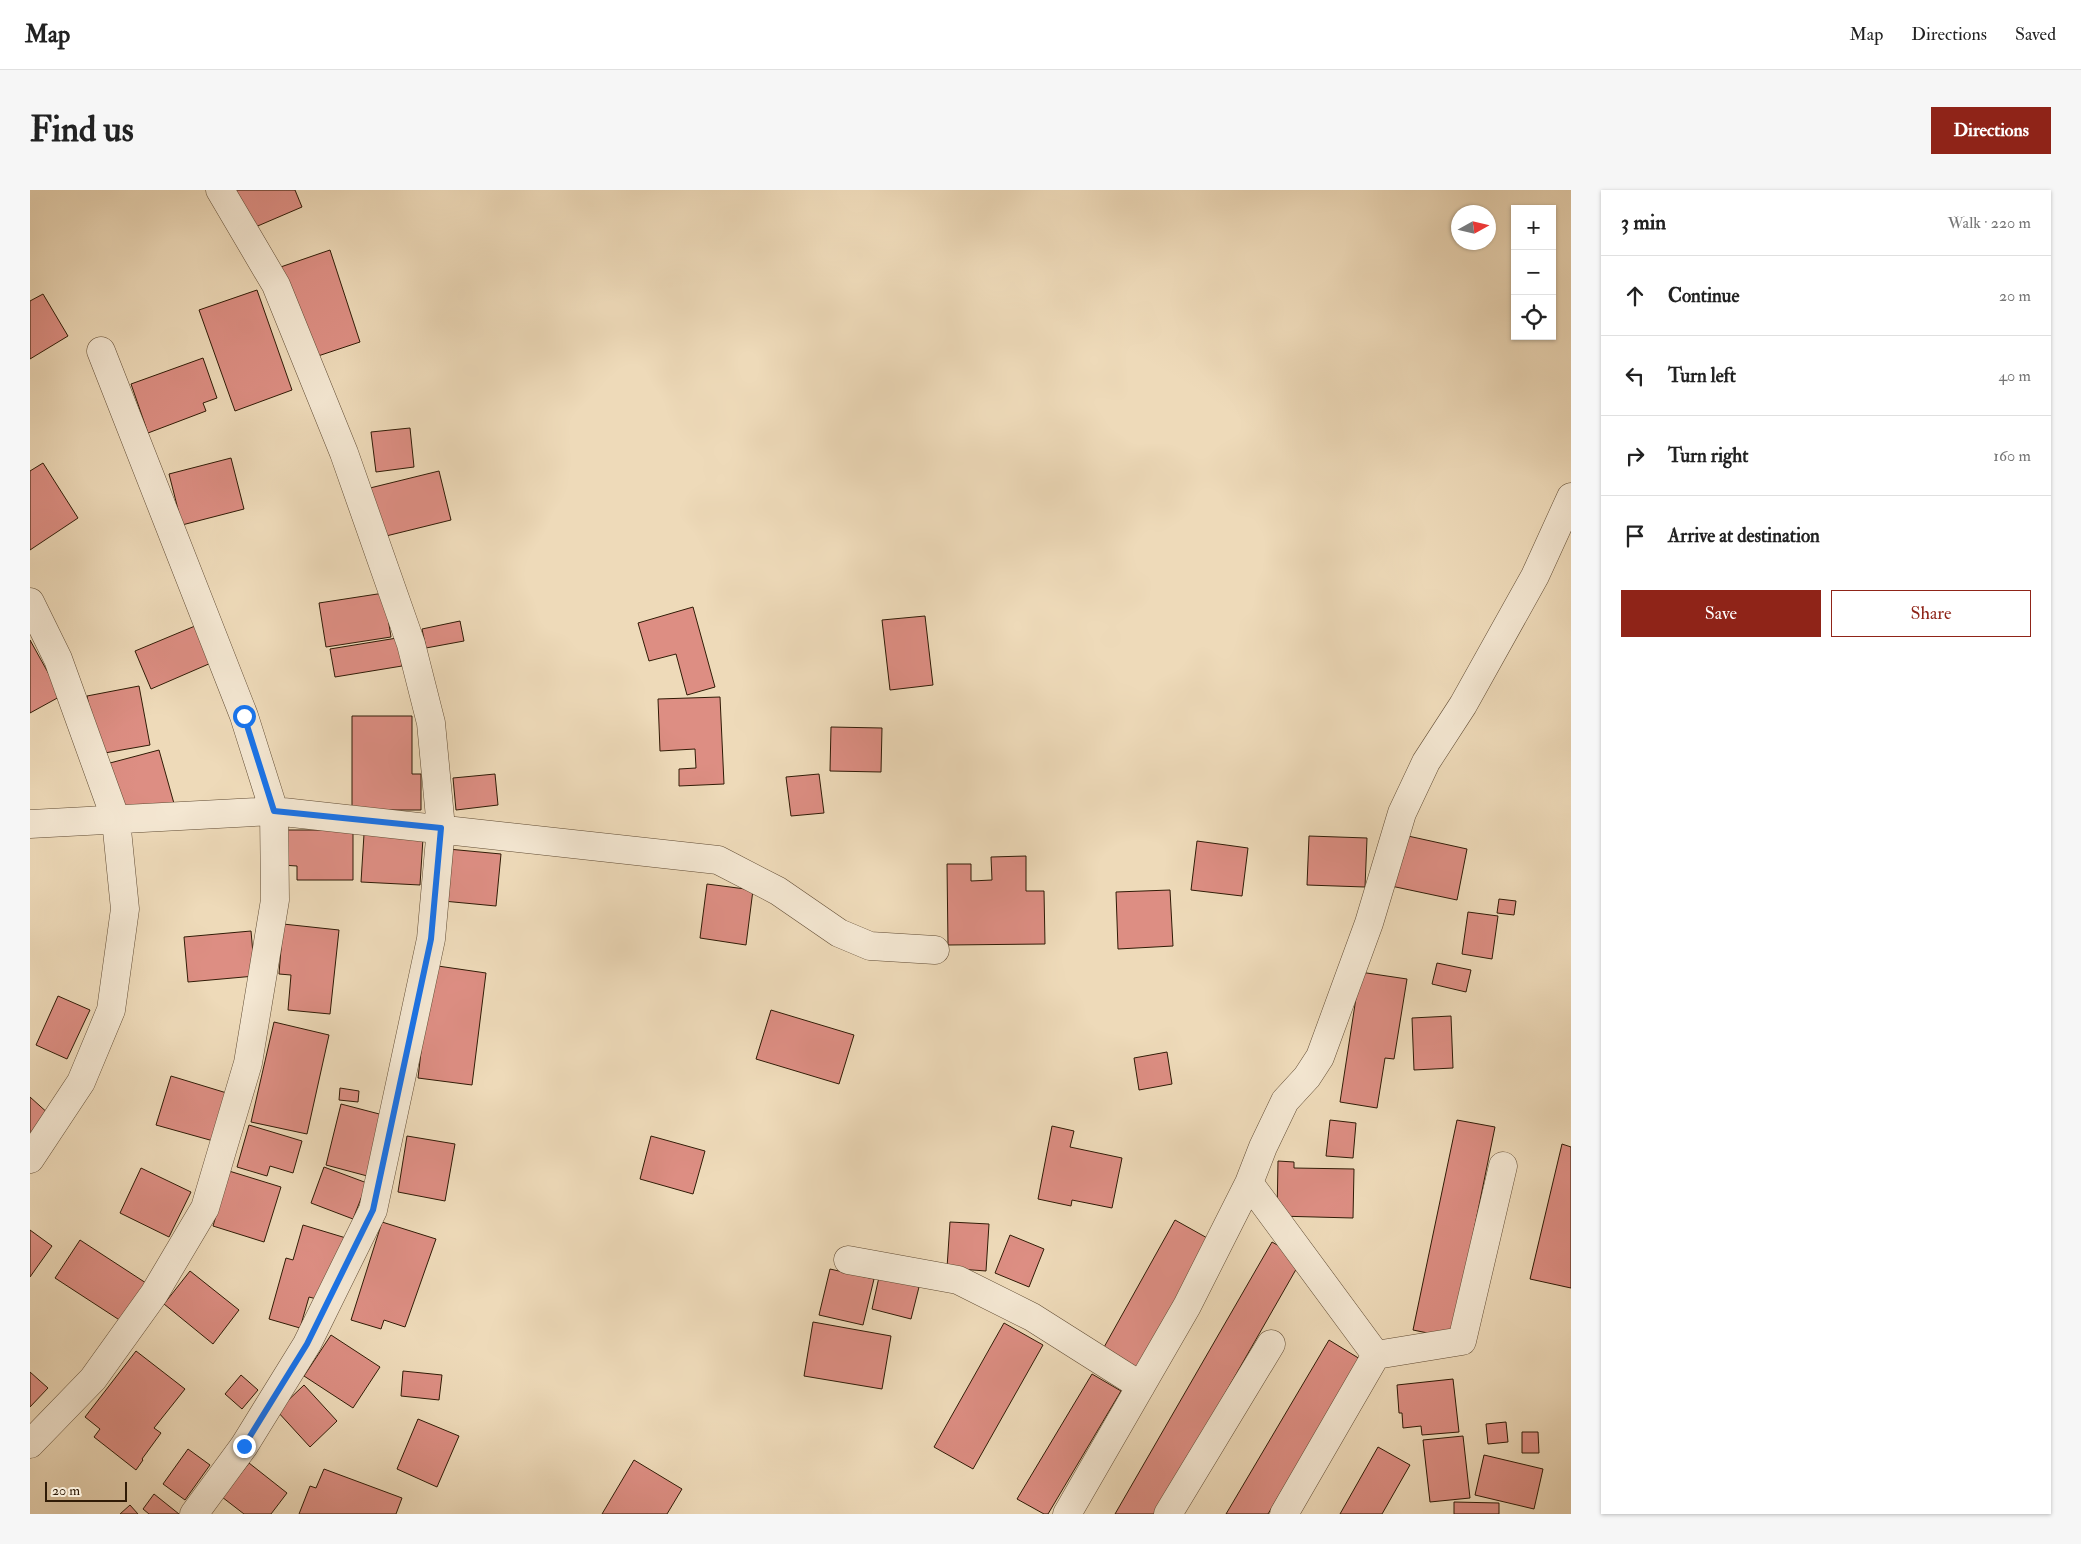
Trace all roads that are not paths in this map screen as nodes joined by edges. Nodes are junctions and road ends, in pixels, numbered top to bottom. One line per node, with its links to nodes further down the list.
1 (220, 190): 8 (street)
2 (101, 351): 5 (street)
3 (1571, 497): 12 (street)
4 (30, 602): 6 (street)
5 (274, 811): 6 (street); 8 (street); 17 (street)
6 (116, 820): 7 (street); 10 (street)
7 (30, 824)
8 (441, 828): 9 (street); 18 (street)
9 (935, 950)
10 (30, 1159)
11 (1503, 1166): 15 (street)
12 (1249, 1183): 15 (street); 16 (street)
13 (848, 1260): 16 (street)
14 (1271, 1344): 20 (street)
15 (1376, 1355): 21 (street)
16 (1141, 1386): 19 (street)
17 (30, 1444)
18 (194, 1514)
19 (1067, 1514)
20 (1168, 1514)
21 (1284, 1514)

